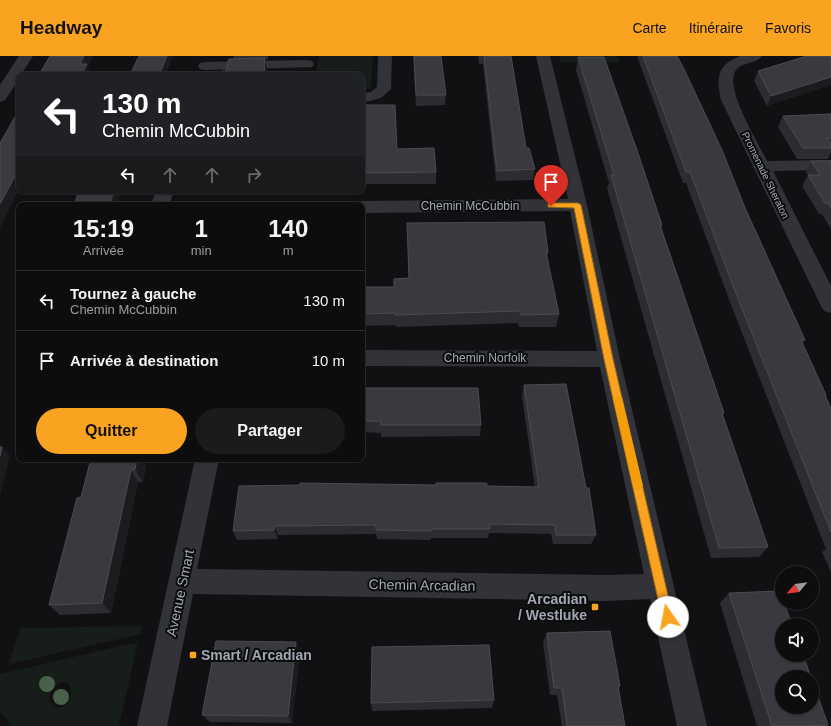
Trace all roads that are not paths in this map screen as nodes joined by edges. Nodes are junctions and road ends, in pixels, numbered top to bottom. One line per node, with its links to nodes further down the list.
1 (26, 56): 7 (street)
2 (385, 56): 8 (street)
3 (543, 56): 11 (street)
4 (756, 56): 10 (street, Promenade Sheraton)
5 (307, 65): 6 (street)
6 (205, 66)
7 (0, 97)
8 (365, 97)
9 (831, 165): 10 (street)
10 (761, 166): 13 (street, Promenade Sheraton)
11 (578, 205): 12 (street, Chemin McCubbin); 15 (street)
12 (365, 207)
13 (831, 306)
14 (365, 358): 15 (street, Chemin Norfolk)
15 (608, 359): 18 (street)
16 (206, 462): 17 (street, Avenue Smart)
17 (182, 581): 18 (street, Chemin Arcadian); 19 (street, Avenue Smart)
18 (661, 586): 20 (street)
19 (152, 726)
20 (692, 726)

